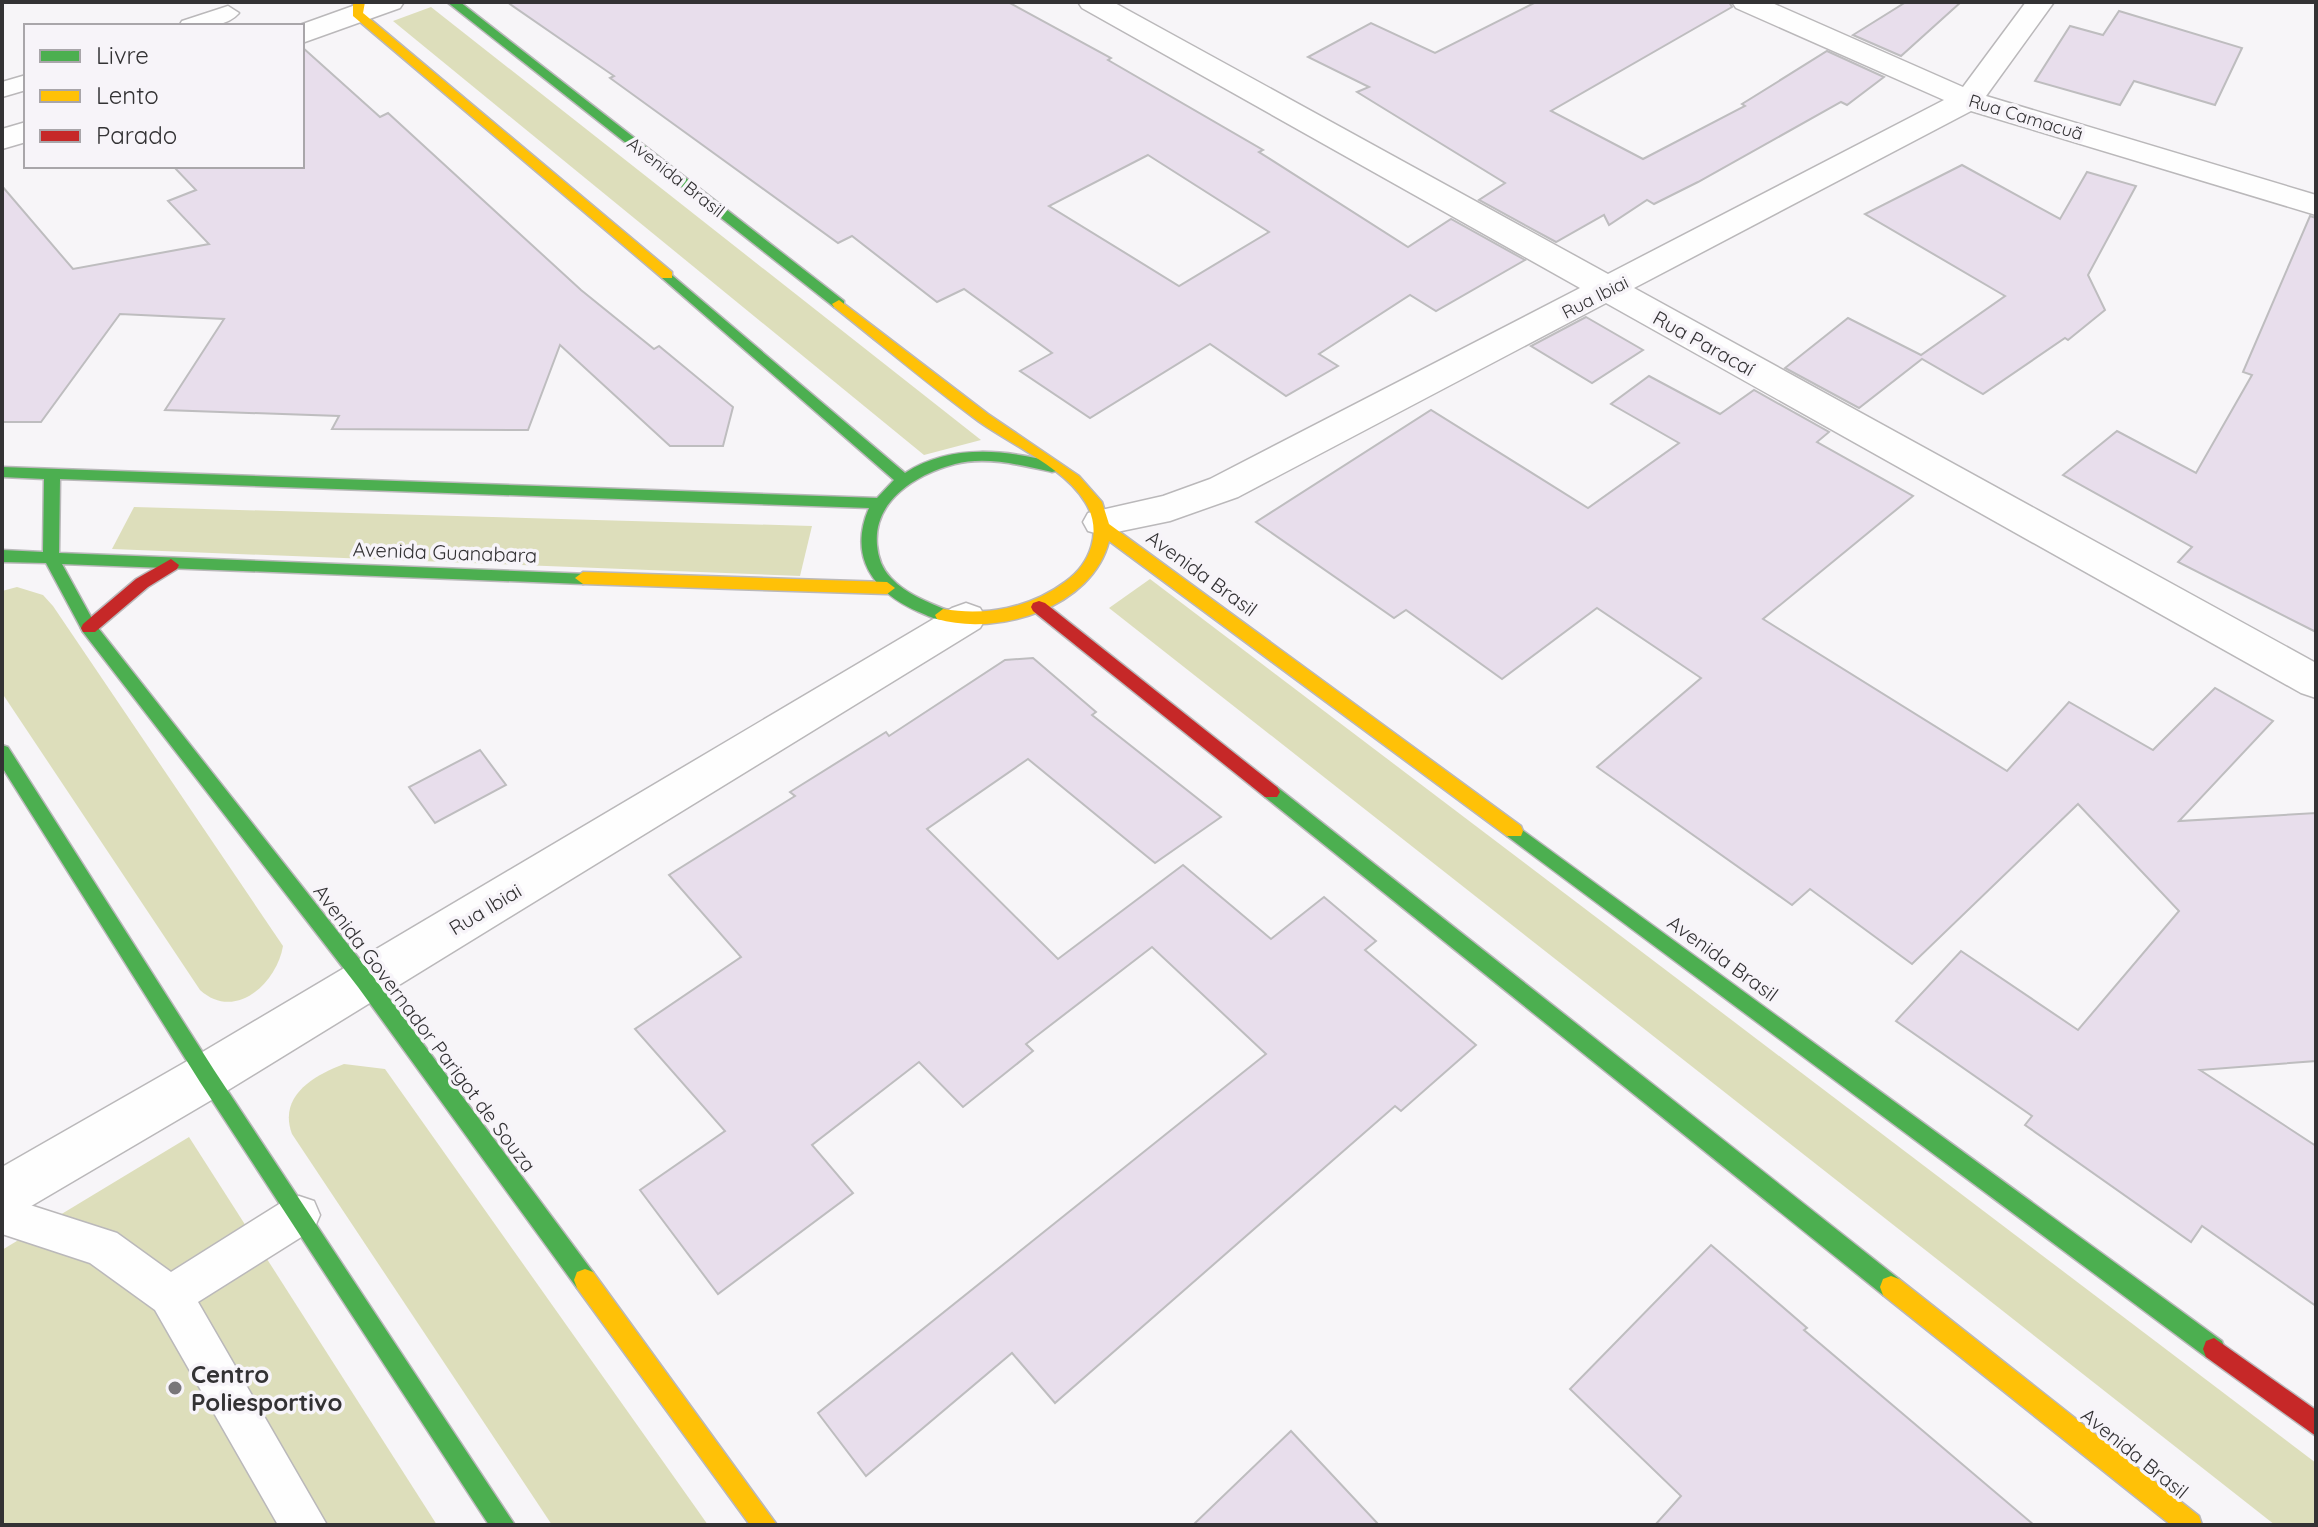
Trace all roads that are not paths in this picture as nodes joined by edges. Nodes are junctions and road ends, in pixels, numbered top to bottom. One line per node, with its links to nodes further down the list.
1 (390, 2): 6 (street)
2 (453, 2): 17 (main road, Avenida Brasil)
3 (1092, 2): 16 (street, Rua Paracaí)
4 (1746, 2): 12 (street, Rua Camacuã)
5 (2040, 2): 12 (street, Rua Ibiai)
6 (358, 8): 9 (street); 20 (main road)
7 (228, 13): 8 (lane)
8 (196, 24)
9 (304, 33)
10 (24, 83): 11 (lane)
11 (2, 90)
12 (1968, 100): 15 (street, Rua Camacuã); 16 (street, Rua Ibiai)
13 (24, 132): 14 (street)
14 (2, 140)
15 (2316, 205)
16 (1609, 290): 22 (street, Rua Ibiai); 30 (street, Rua Paracaí)
17 (1052, 467): 20 (main road); 22 (main road)
18 (2, 472): 19 (main road)
19 (52, 474): 21 (main road); 24 (main road)
20 (904, 480): 21 (main road)
21 (879, 503): 26 (main road)
22 (1103, 525): 27 (main road); 38 (main road, Avenida Brasil)
23 (2, 556): 24 (main road, Avenida Guanabara)
24 (51, 558): 25 (main road, Avenida Guanabara); 29 (main road, Avenida Governador Parigot de Souza)
25 (171, 565): 26 (main road, Avenida Guanabara); 29 (main road)
26 (887, 588): 28 (main road)
27 (1039, 607): 28 (main road); 42 (main road, Avenida Brasil)
28 (966, 618): 32 (street, Rua Ibiai)
29 (89, 628): 32 (main road, Avenida Governador Parigot de Souza)
30 (2316, 682)
31 (2, 752): 33 (main road)
32 (365, 981): 33 (street, Rua Ibiai); 41 (main road, Avenida Governador Parigot de Souza)
33 (207, 1076): 34 (street, Rua Ibiai); 36 (main road)
34 (2, 1195)
35 (2, 1215): 37 (lane)
36 (299, 1215): 37 (lane); 40 (main road)
37 (170, 1296): 39 (lane)
38 (2316, 1424)
39 (304, 1525)
40 (503, 1525)
41 (765, 1525)
42 (2190, 1525)

